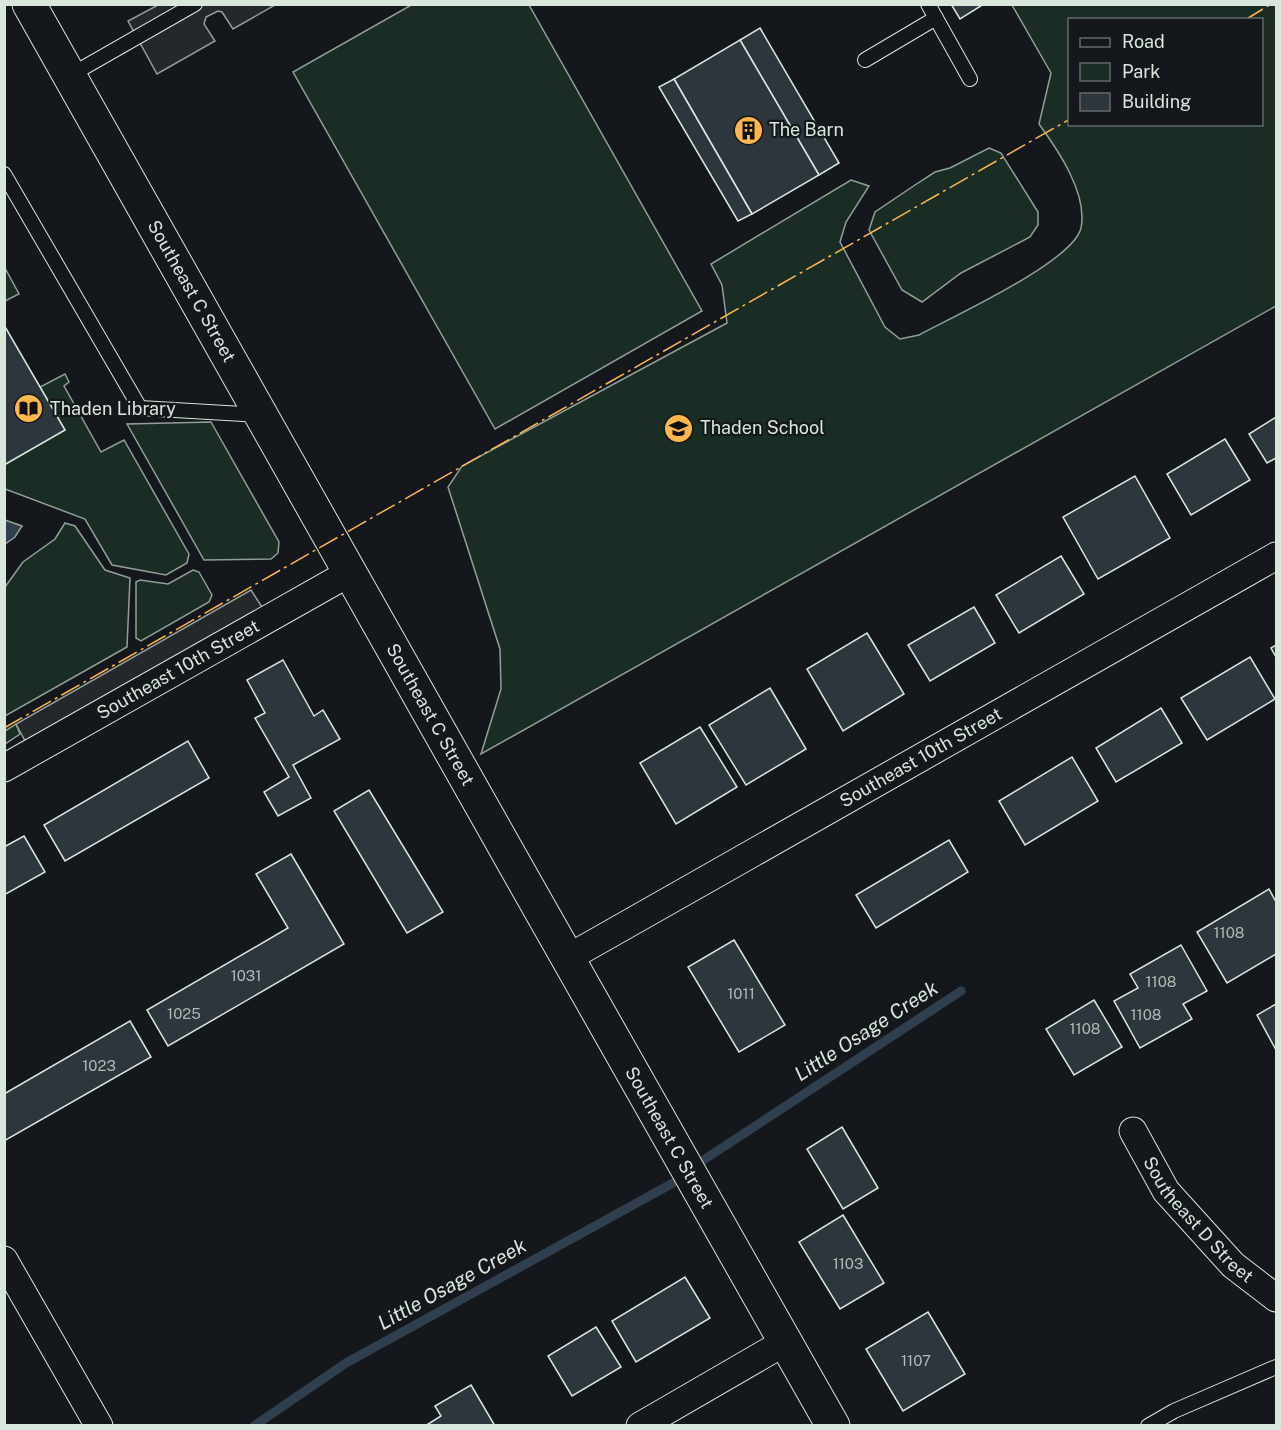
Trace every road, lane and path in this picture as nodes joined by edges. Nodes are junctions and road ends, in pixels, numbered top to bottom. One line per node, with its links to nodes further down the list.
1 (28, 4): 6 (street, Southeast C Street)
2 (195, 4): 6 (lane)
3 (928, 4): 4 (lane)
4 (936, 18): 5 (lane); 7 (lane)
5 (865, 60)
6 (69, 76): 9 (street, Southeast C Street)
7 (970, 79)
8 (4, 174): 9 (lane)
9 (262, 415): 11 (street, Southeast C Street)
10 (1276, 556): 13 (street, Southeast 10th Street)
11 (351, 572): 12 (street, Southeast 10th Street); 13 (street, Southeast C Street)
12 (4, 768)
13 (566, 959): 17 (street, Southeast C Street)
14 (1133, 1131): 16 (street, Southeast D Street)
15 (4, 1260): 19 (street)
16 (1276, 1298)
17 (785, 1342): 20 (street); 21 (street, Southeast C Street)
18 (1276, 1367): 22 (lane)
19 (99, 1425)
20 (640, 1425)
21 (833, 1425)
22 (1148, 1425)

